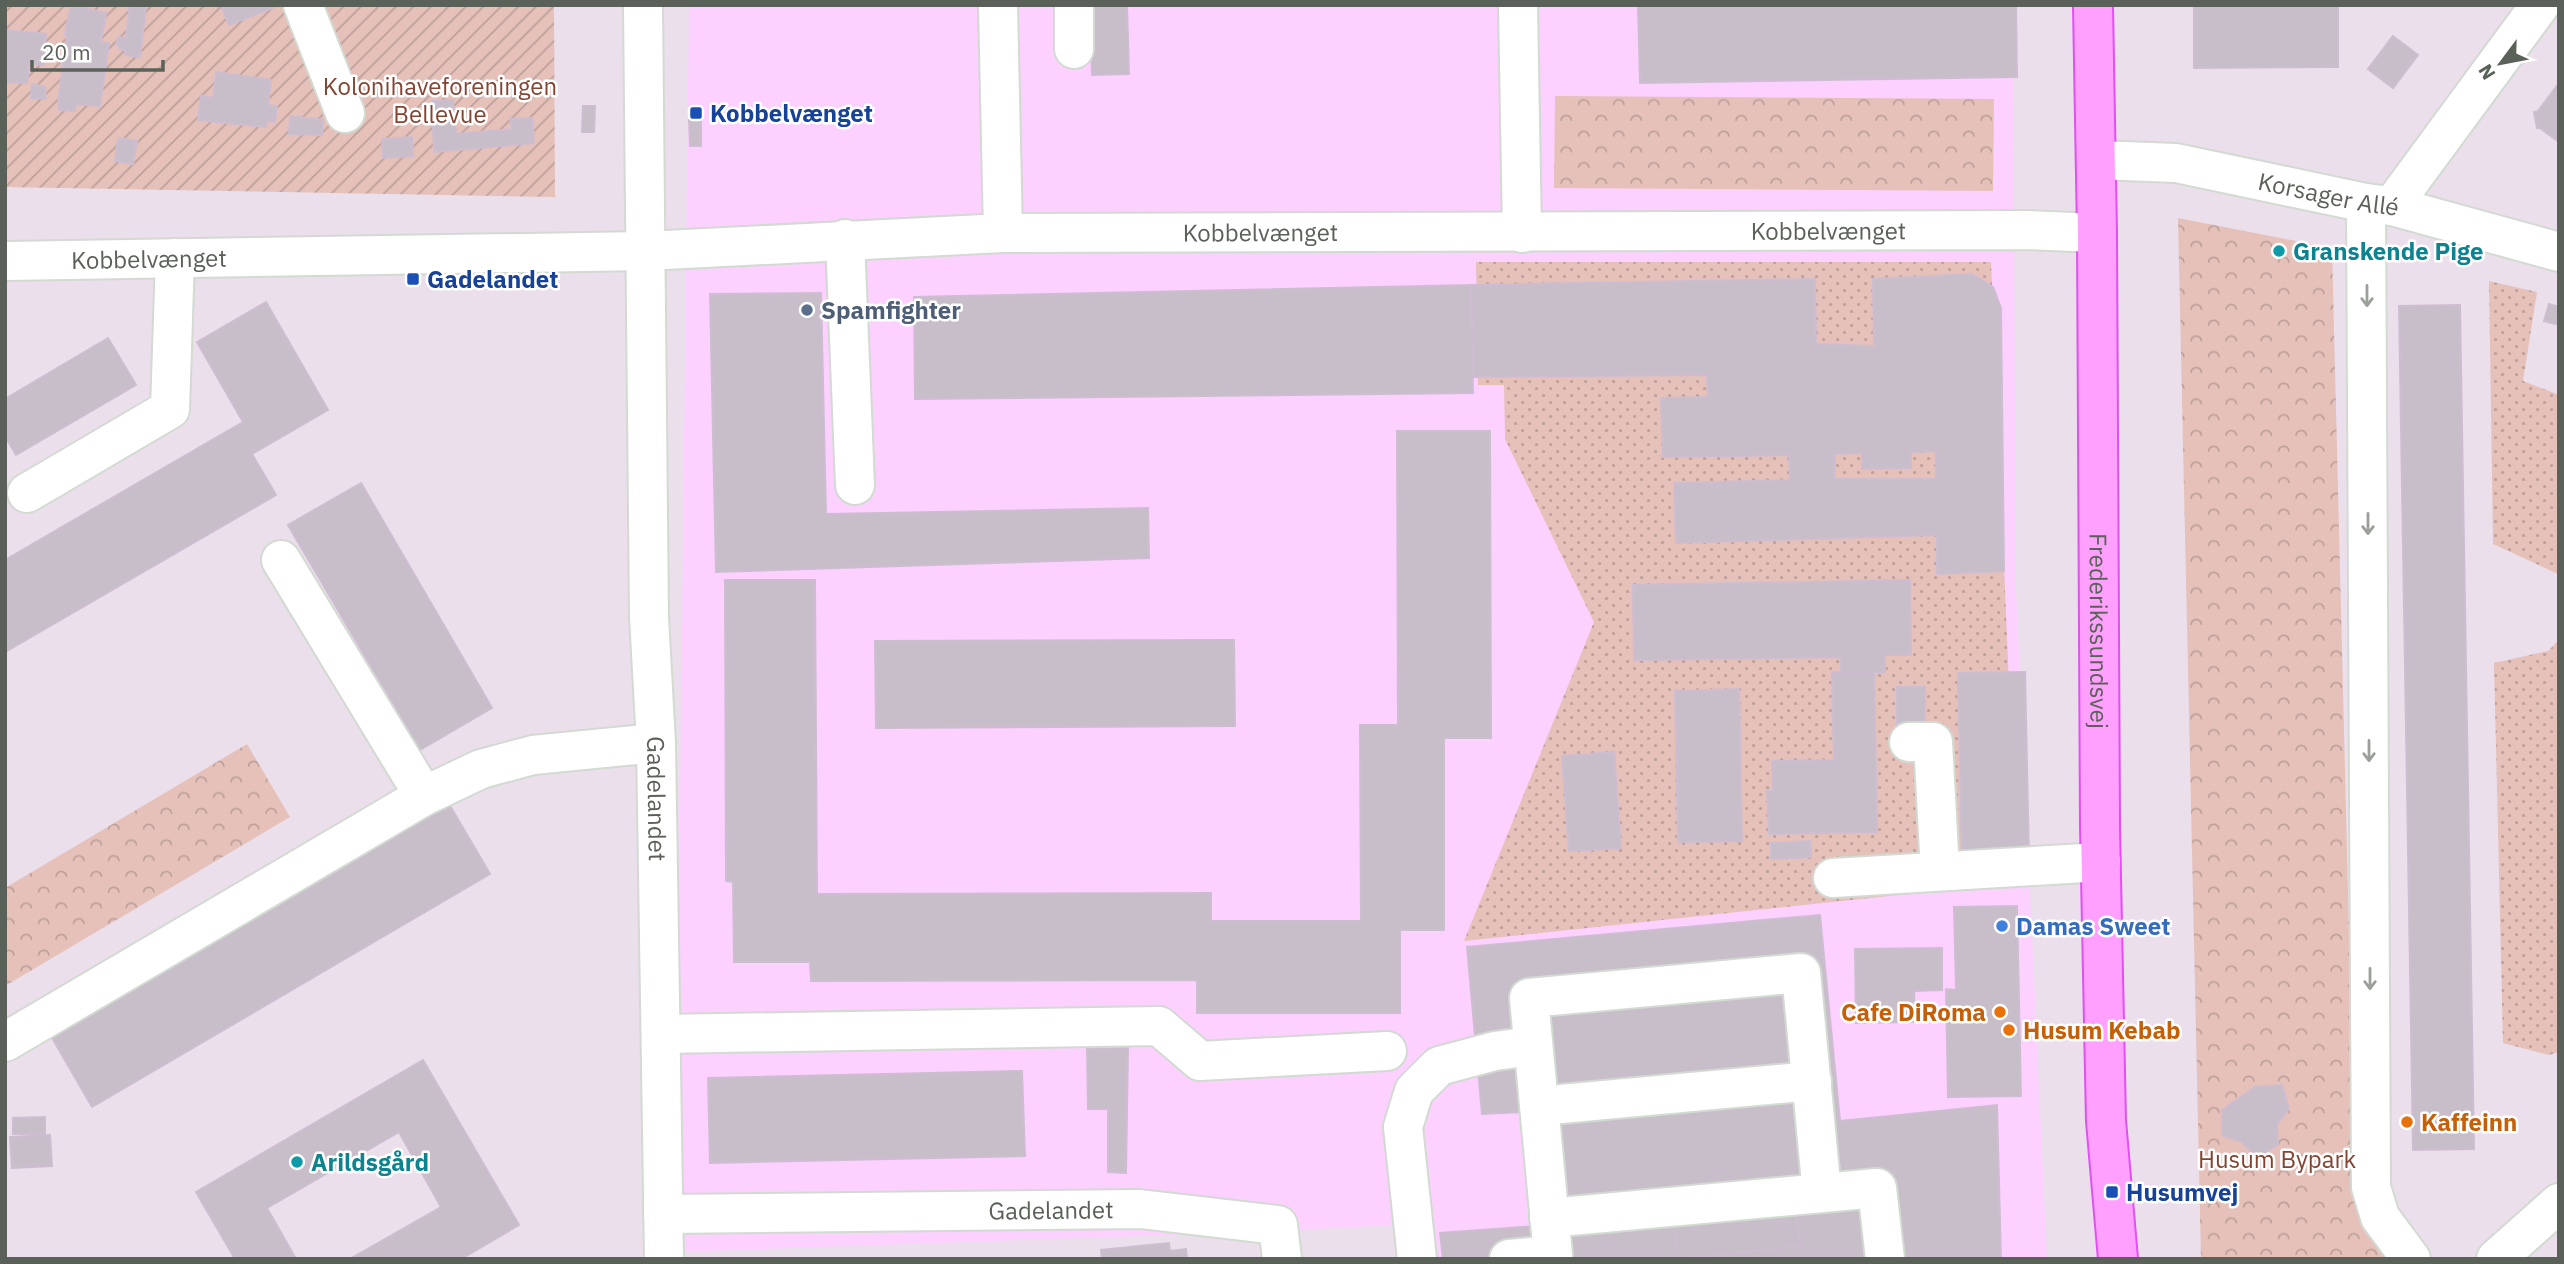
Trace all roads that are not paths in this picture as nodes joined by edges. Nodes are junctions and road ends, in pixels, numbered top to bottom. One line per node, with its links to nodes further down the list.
1 (303, 5): 9 (street)
2 (643, 5): 16 (street, Gadelandet)
3 (998, 5): 12 (street)
4 (1074, 5): 8 (street)
5 (1518, 5): 13 (street)
6 (2093, 5): 10 (main road, Frederikssundsvej)
7 (2540, 5): 11 (street)
8 (1074, 49)
9 (345, 113)
10 (2096, 160): 11 (street, Korsager Allé); 14 (main road, Frederikssundsvej)
11 (2379, 205): 17 (street, Korsager Allé); 45 (street, one-way to 45)
12 (1003, 233): 13 (street, Kobbelvænget); 15 (street, Kobbelvænget)
13 (1522, 233): 14 (street, Kobbelvænget)
14 (2097, 233): 26 (main road, Frederikssundsvej)
15 (845, 239): 16 (street, Kobbelvænget); 20 (street)
16 (646, 250): 18 (street, Kobbelvænget); 24 (street, Gadelandet)
17 (2559, 252)
18 (175, 258): 19 (street, Kobbelvænget); 21 (street)
19 (5, 261)
20 (855, 485)
21 (27, 493)
22 (281, 560): 25 (street)
23 (1909, 742): 27 (street)
24 (656, 743): 25 (street); 29 (street, Gadelandet)
25 (424, 796): 30 (street)
26 (2101, 862): 27 (street); 44 (main road, Frederikssundsvej)
27 (1940, 871): 28 (street)
28 (1833, 877)
29 (661, 1034): 32 (street); 37 (street, Gadelandet)
30 (5, 1042)
31 (1533, 1046): 33 (street); 34 (street); 41 (street)
32 (1387, 1051)
33 (1811, 1081): 34 (street); 35 (street)
34 (1539, 1106): 38 (street)
35 (1822, 1193): 38 (street); 43 (street)
36 (2559, 1203): 46 (street)
37 (663, 1214): 39 (street, Gadelandet); 40 (street, Gadelandet)
38 (1549, 1218): 42 (street)
39 (664, 1259)
40 (1282, 1259)
41 (1417, 1259)
42 (1509, 1259)
43 (1885, 1259)
44 (2118, 1259)
45 (2410, 1259)
46 (2496, 1259)

